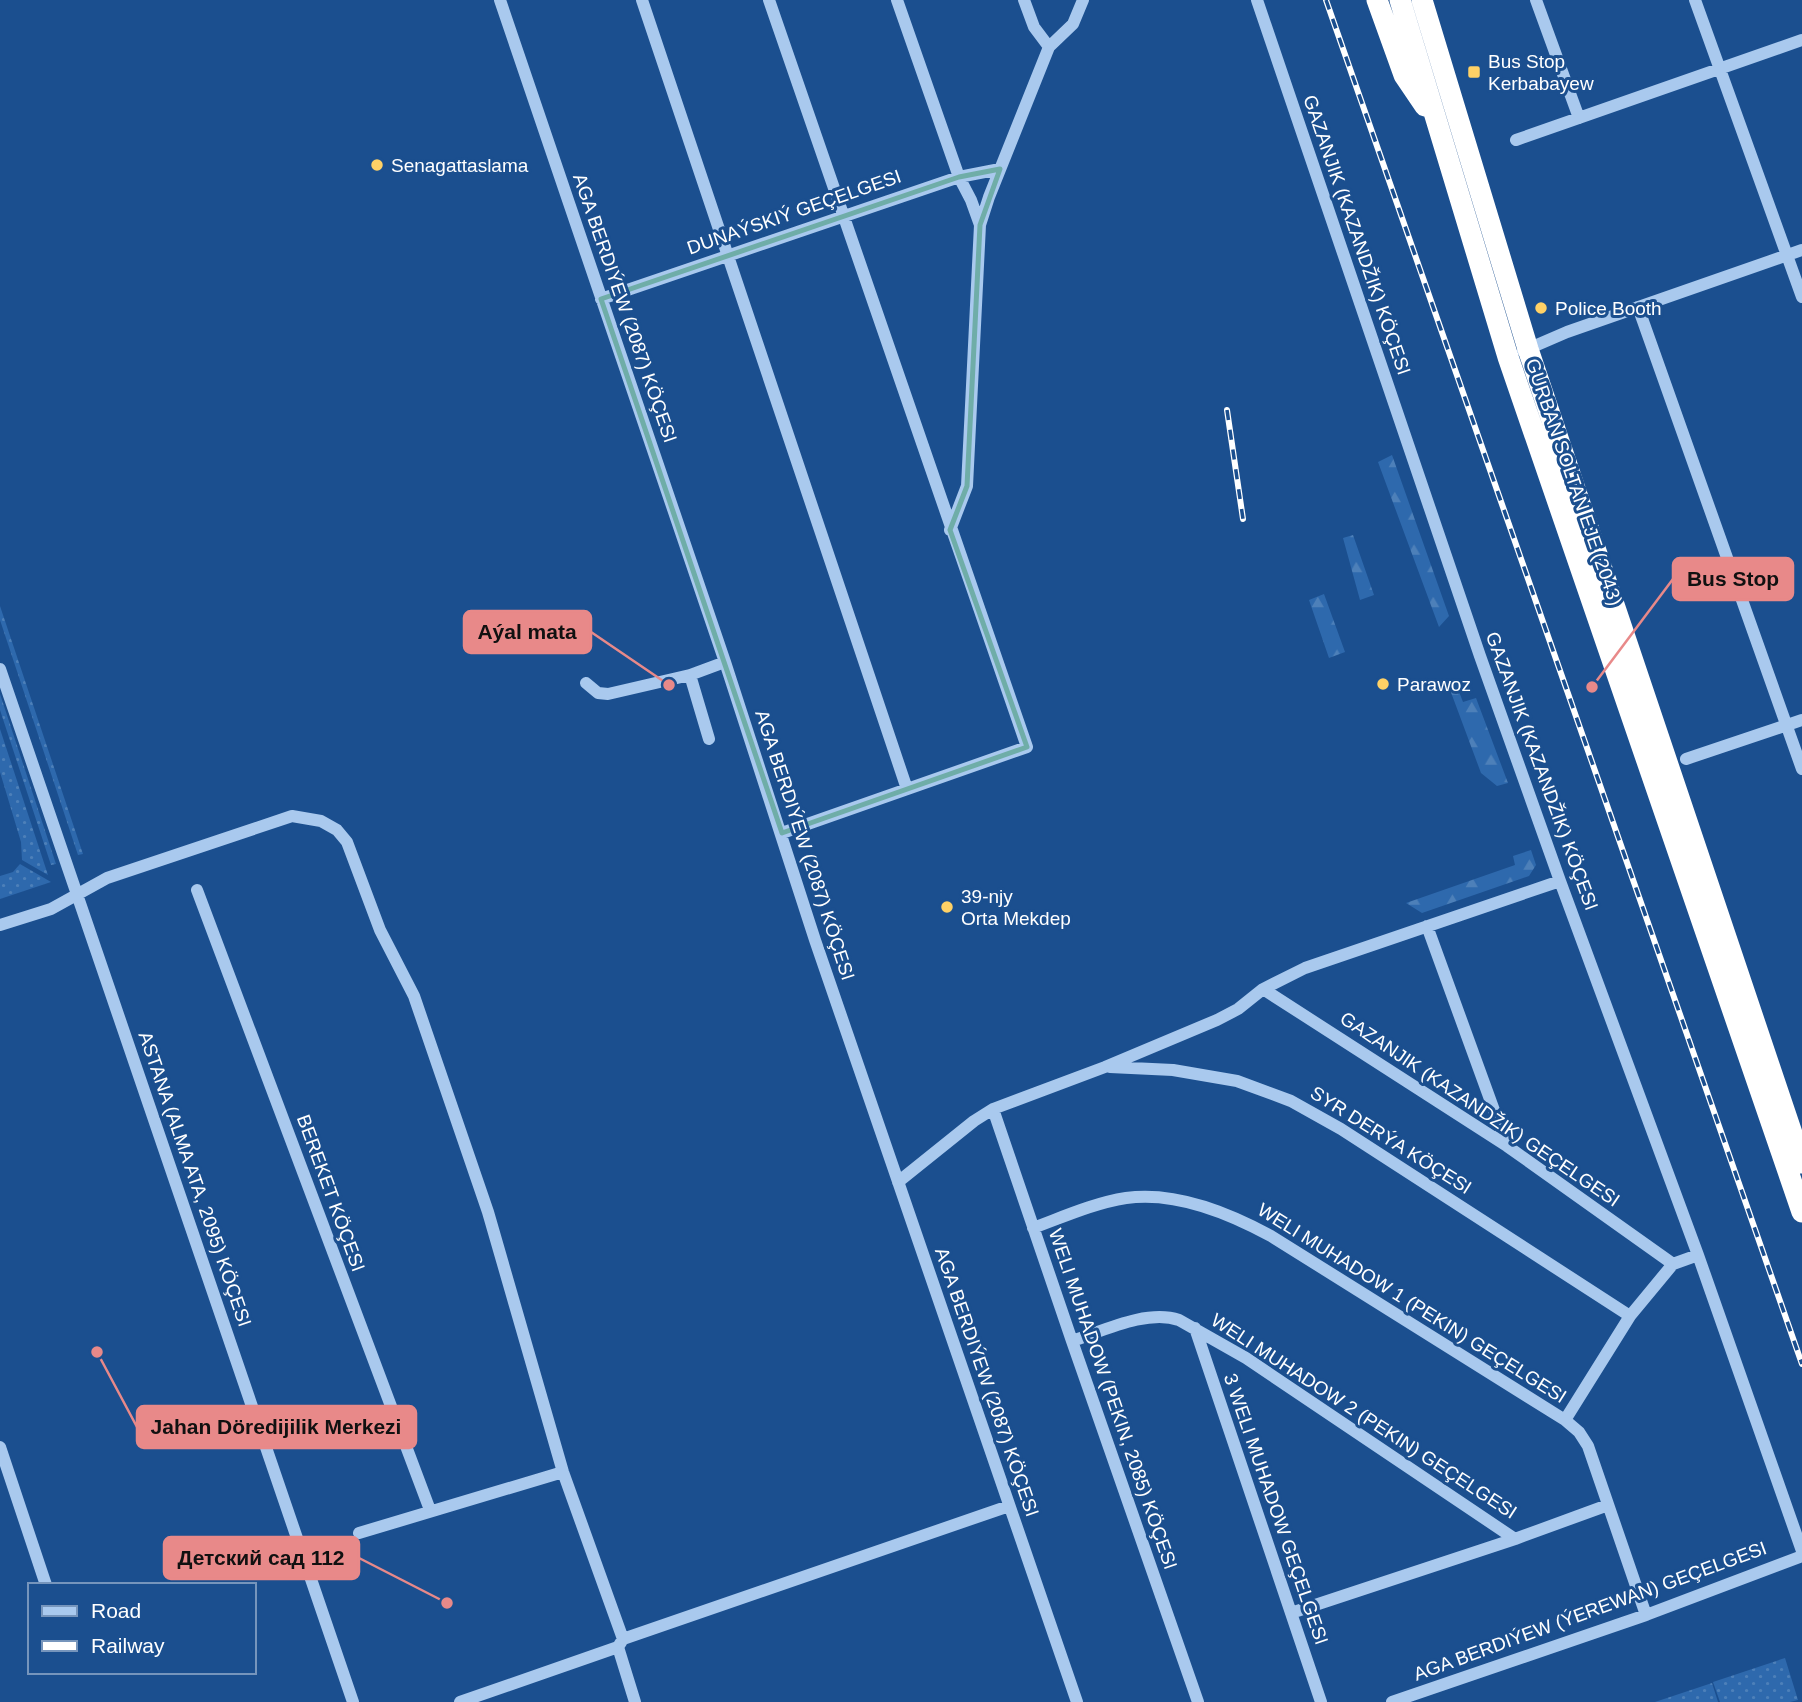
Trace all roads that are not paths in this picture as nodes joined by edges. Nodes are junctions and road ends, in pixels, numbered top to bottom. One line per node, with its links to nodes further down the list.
1 (500, 0): 27 (street, AGA BERDIÝEW (2087) KÖÇESI)
2 (642, 0): 24 (street)
3 (769, 0): 21 (street)
4 (897, 0): 20 (street)
5 (1024, 0): 14 (street)
6 (1083, 0): 14 (street)
7 (1257, 0): 42 (street, GAZANJIK (KAZANDŽIK) KÖÇESI)
8 (1377, 0): 17 (highway)
9 (1400, 0): 17 (highway, GURBAN SOLTAN EJE (2043))
10 (1422, 0): 29 (highway, GURBAN SOLTAN EJE (2043))
11 (1536, 0): 16 (street)
12 (1695, 0): 15 (street)
13 (1802, 40): 15 (street)
14 (1049, 47): 19 (street)
15 (1721, 69): 16 (street); 25 (street)
16 (1579, 118): 18 (street)
17 (1439, 128): 29 (highway, GURBAN SOLTAN EJE (2043))
18 (1516, 140)
19 (1000, 169): 20 (street, DUNAÝSKIÝ GEÇELGESI); 22 (street)
20 (959, 177): 21 (street, DUNAÝSKIÝ GEÇELGESI); 22 (street)
21 (843, 217): 24 (street, DUNAÝSKIÝ GEÇELGESI); 30 (street)
22 (980, 225): 30 (street)
23 (1802, 250): 25 (street)
24 (728, 255): 27 (street, DUNAÝSKIÝ GEÇELGESI); 40 (street)
25 (1787, 255): 26 (street); 28 (street)
26 (1802, 297)
27 (601, 299): 31 (street, AGA BERDIÝEW (2087) KÖÇESI)
28 (1638, 307): 29 (street); 36 (street)
29 (1518, 353): 51 (highway, GURBAN SOLTAN EJE (2043)); 53 (highway, GURBAN SOLTAN EJE (2043))
30 (950, 530): 40 (street)
31 (725, 662): 33 (street); 41 (street, AGA BERDIÝEW (2087) KÖÇESI)
32 (0, 669): 44 (street, ASTANA (ALMA ATA, 2095) KÖÇESI)
33 (690, 675): 34 (street); 37 (street)
34 (586, 682)
35 (1802, 720): 36 (street)
36 (1787, 725): 38 (street); 39 (street)
37 (709, 739)
38 (1686, 759)
39 (1802, 769)
40 (907, 789): 41 (street)
41 (782, 832): 52 (street, AGA BERDIÝEW (2087) KÖÇESI)
42 (1560, 881): 46 (street); 55 (street, GAZANJIK (KAZANDŽIK) KÖÇESI)
43 (197, 890): 65 (street, BEREKET KÖÇESI)
44 (77, 894): 45 (street); 62 (street); 73 (street, ASTANA (ALMA ATA, 2095) KÖÇESI)
45 (0, 925)
46 (1427, 926): 47 (street); 50 (street)
47 (1263, 989): 48 (street); 50 (street, GAZANJIK (KAZANDŽIK) GEÇELGESI)
48 (1105, 1067): 49 (street); 57 (street, SYR DERÝA KÖÇESI)
49 (993, 1109): 52 (street); 54 (street, WELI MUHADOW (PEKIN, 2085) KÖÇESI)
50 (1507, 1146): 56 (street, GAZANJIK (KAZANDŽIK) GEÇELGESI)
51 (1802, 1163)
52 (898, 1182): 64 (street, AGA BERDIÝEW (2087) KÖÇESI)
53 (1802, 1212)
54 (1033, 1228): 59 (street, WELI MUHADOW (PEKIN, 2085) KÖÇESI); 60 (street, WELI MUHADOW 1 (PEKIN) GEÇELGESI)
55 (1698, 1255): 56 (street); 68 (street, GAZANJIK (KAZANDŽIK) KÖÇESI)
56 (1673, 1264): 57 (street)
57 (1630, 1316): 60 (street)
58 (1195, 1328): 59 (street, WELI MUHADOW 2 (PEKIN) GEÇELGESI); 67 (street, WELI MUHADOW 2 (PEKIN) GEÇELGESI); 70 (street, 3 WELI MUHADOW GEÇELGESI)
59 (1072, 1341): 77 (street, WELI MUHADOW (PEKIN, 2085) KÖÇESI)
60 (1565, 1420): 63 (street, WELI MUHADOW 1 (PEKIN) GEÇELGESI)
61 (0, 1447): 69 (street)
62 (563, 1472): 65 (street); 72 (street)
63 (1608, 1505): 67 (street); 71 (street, WELI MUHADOW 1 (PEKIN) GEÇELGESI)
64 (1009, 1506): 72 (street); 76 (street, AGA BERDIÝEW (2087) KÖÇESI)
65 (430, 1510): 66 (street)
66 (359, 1533)
67 (1515, 1539): 70 (street)
68 (1802, 1553): 71 (street, AGA BERDIÝEW (ÝEREWAN) GEÇELGESI)
69 (45, 1583)
70 (1291, 1613): 78 (street, 3 WELI MUHADOW GEÇELGESI)
71 (1646, 1615): 79 (street, AGA BERDIÝEW (ÝEREWAN) GEÇELGESI)
72 (621, 1643): 74 (street); 75 (street)
73 (353, 1702)
74 (460, 1702)
75 (635, 1702)
76 (1077, 1702)
77 (1198, 1702)
78 (1321, 1702)
79 (1392, 1702)

